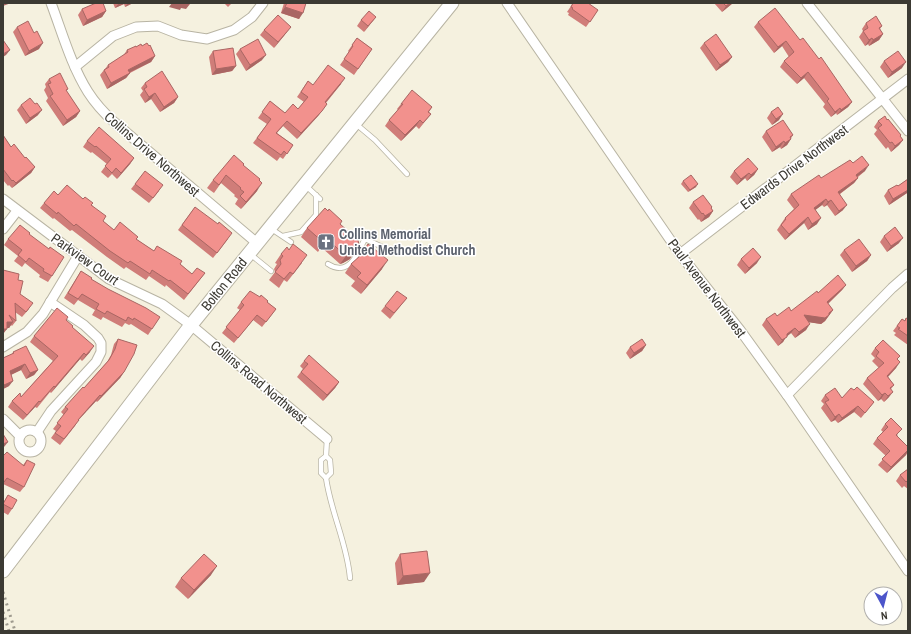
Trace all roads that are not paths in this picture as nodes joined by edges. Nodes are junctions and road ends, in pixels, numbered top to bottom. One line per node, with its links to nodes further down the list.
1 (51, 3): 6 (street, Collins Drive Northwest)
2 (263, 3): 6 (street)
3 (452, 3): 9 (street, Bolton Road)
4 (508, 3): 23 (street, Paul Avenue Northwest)
5 (807, 3): 8 (street)
6 (74, 66): 20 (street, Collins Drive Northwest)
7 (908, 79): 8 (street, Edwards Drive Northwest)
8 (883, 99): 10 (street); 23 (street, Edwards Drive Northwest)
9 (355, 123): 11 (lane); 12 (street, Bolton Road)
10 (908, 131)
11 (407, 174)
12 (304, 185): 15 (street, Bolton Road); 17 (lane)
13 (3, 200): 14 (street, Parkview Court)
14 (17, 211): 16 (street); 24 (street, Parkview Court)
15 (269, 228): 17 (lane); 20 (street, Bolton Road)
16 (3, 229)
17 (283, 236): 18 (lane)
18 (290, 242)
19 (356, 247): 22 (lane)
20 (253, 248): 26 (lane); 29 (street, Bolton Road)
21 (389, 250): 22 (lane)
22 (357, 252): 25 (lane)
23 (680, 254): 31 (street, Paul Avenue Northwest)
24 (78, 256): 28 (street); 29 (street, Parkview Court)
25 (328, 264)
26 (271, 271)
27 (908, 274): 31 (street)
28 (50, 302): 30 (street); 33 (street)
29 (191, 325): 35 (street, Collins Road Northwest); 38 (street, Bolton Road)
30 (3, 347)
31 (787, 395): 39 (street, Paul Avenue Northwest)
32 (3, 419): 34 (street)
33 (37, 432): 34 (street); 34 (street)
34 (20, 436)
35 (327, 439): 36 (lane)
36 (326, 456): 37 (lane); 37 (lane)
37 (326, 478): 40 (lane)
38 (3, 571)
39 (908, 571)
40 (350, 578)

